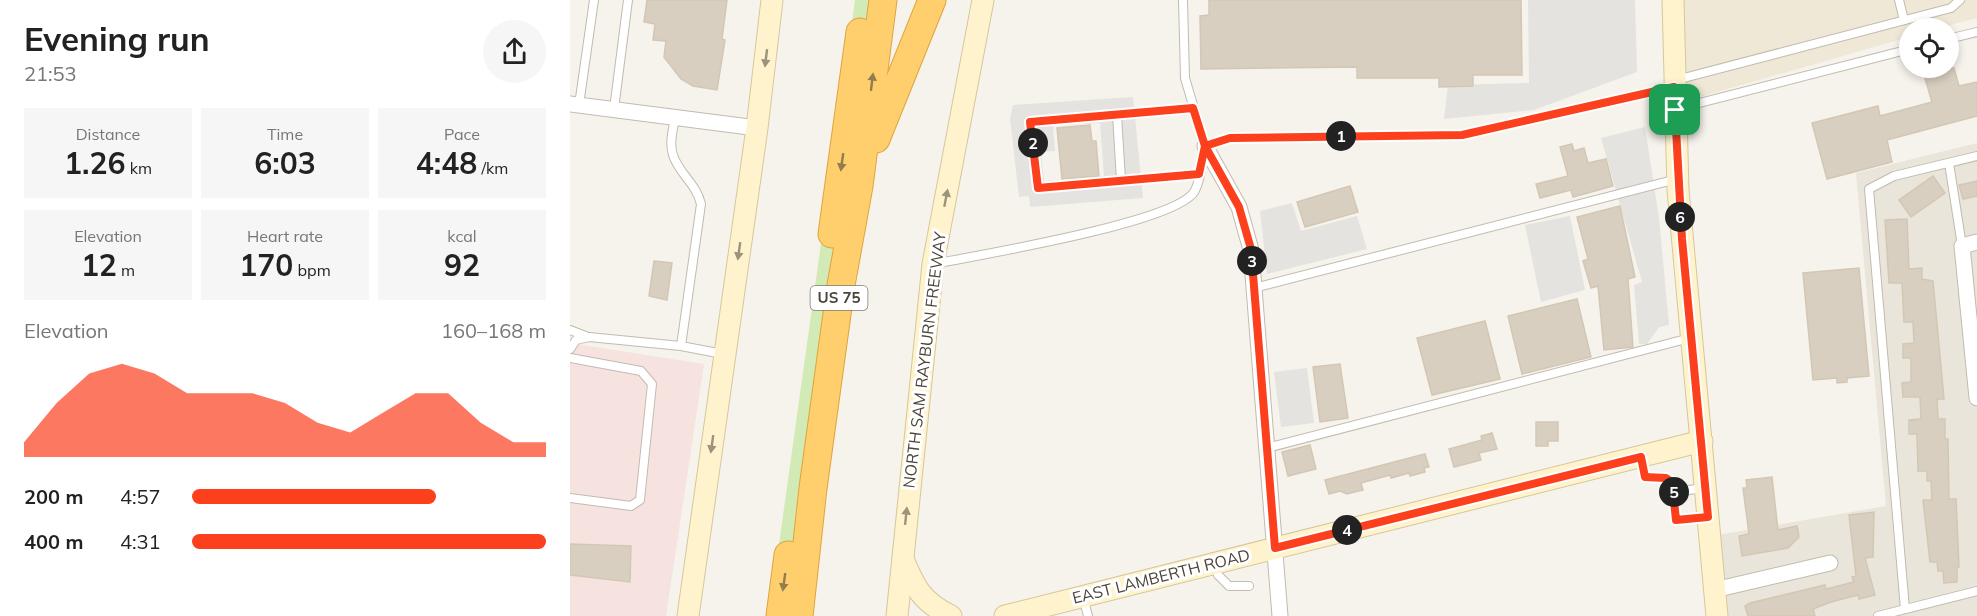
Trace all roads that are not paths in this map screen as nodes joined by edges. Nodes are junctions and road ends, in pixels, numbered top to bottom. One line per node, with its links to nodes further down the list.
1 (594, 0): 19 (lane)
2 (628, 0): 21 (lane)
3 (772, 0): 25 (street, one-way to 25)
4 (864, 0): 61 (highway, US 75, one-way to 61)
5 (883, 0): 32 (highway, US 75, one-way to 5)
6 (932, 0): 32 (highway)
7 (983, 0): 34 (street, NORTH SAM RAYBURN FREEWAY, one-way to 7)
8 (1183, 0): 20 (lane)
9 (1673, 0): 18 (street)
10 (1899, 0): 12 (lane)
11 (1960, 0): 13 (lane)
12 (1904, 18)
13 (1912, 18)
14 (1899, 21): 18 (lane)
15 (1977, 32): 16 (lane)
16 (1959, 36)
17 (1899, 52): 22 (lane)
18 (1674, 83): 22 (street); 26 (lane)
19 (574, 104): 21 (street)
20 (1193, 108): 23 (lane); 26 (lane)
21 (614, 110): 24 (street)
22 (1675, 110): 30 (street)
23 (1117, 115): 31 (lane); 31 (lane)
24 (675, 117): 25 (street); 39 (lane)
25 (757, 128): 41 (street, one-way to 41)
26 (1205, 146): 29 (lane); 35 (street)
27 (1977, 156): 28 (lane)
28 (1948, 163): 33 (lane); 59 (lane)
29 (1199, 174): 31 (lane); 34 (lane)
30 (1678, 179): 35 (lane); 38 (street)
31 (1121, 180)
32 (859, 186): 62 (highway, US 75)
33 (1970, 244): 43 (street)
34 (933, 264): 52 (street, NORTH SAM RAYBURN FREEWAY, one-way to 34)
35 (1254, 288): 45 (street)
36 (570, 330): 37 (lane)
37 (589, 337): 39 (lane); 40 (lane)
38 (1692, 338): 44 (street); 45 (lane)
39 (681, 346): 41 (lane)
40 (570, 349)
41 (724, 354): 60 (street, one-way to 60)
42 (570, 358): 49 (lane)
43 (1977, 398)
44 (1702, 441): 46 (street, EAST LAMBERTH ROAD); 47 (street)
45 (1267, 448): 51 (street)
46 (1641, 457): 48 (lane); 51 (street, EAST LAMBERTH ROAD)
47 (1706, 488): 48 (lane); 50 (street)
48 (1674, 492): 50 (lane)
49 (570, 498)
50 (1708, 517): 56 (street)
51 (1275, 548): 53 (street, EAST LAMBERTH ROAD); 66 (street)
52 (902, 558): 63 (street, NORTH SAM RAYBURN FREEWAY); 64 (street)
53 (1215, 563): 55 (lane); 58 (street, EAST LAMBERTH ROAD)
54 (1830, 563): 56 (street)
55 (1250, 586)
56 (1714, 590): 67 (street)
57 (1977, 591): 59 (lane)
58 (1085, 606): 65 (street, EAST LAMBERTH ROAD)
59 (1905, 609): 68 (lane)
60 (688, 616)
61 (780, 616)
62 (799, 616)
63 (897, 616)
64 (951, 616)
65 (1005, 616)
66 (1280, 616)
67 (1717, 616)
68 (1878, 616)

